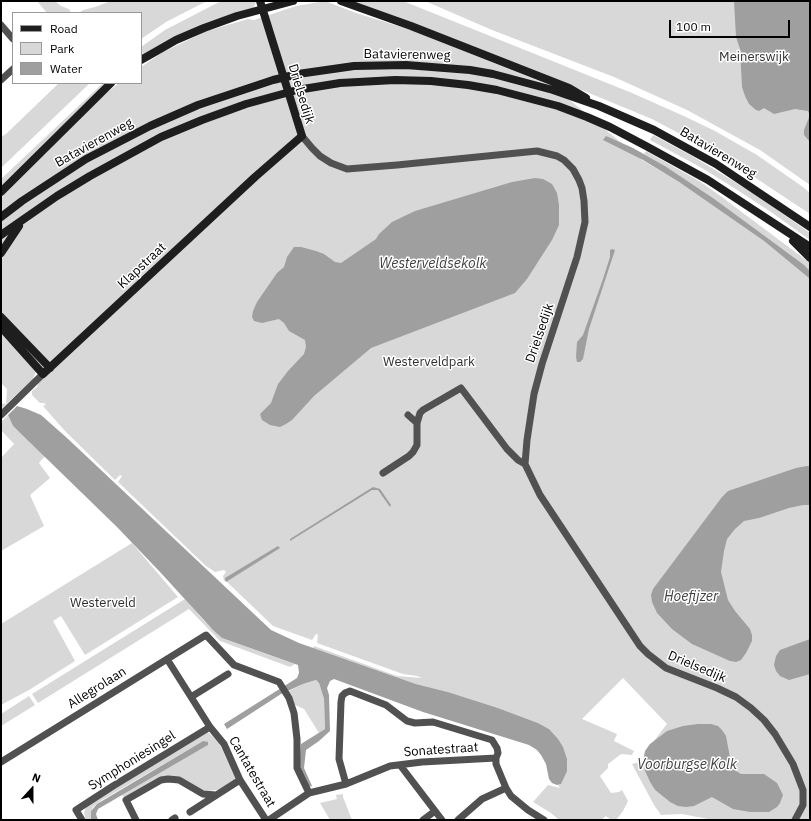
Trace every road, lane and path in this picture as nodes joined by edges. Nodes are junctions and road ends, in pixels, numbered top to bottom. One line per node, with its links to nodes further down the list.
1 (293, 1): 3 (main road)
2 (341, 1): 10 (main road)
3 (262, 5): 6 (main road); 11 (main road, Drielsedijk)
4 (1, 25): 5 (street)
5 (12, 38)
6 (142, 59)
7 (12, 70): 8 (street)
8 (1, 80)
9 (110, 84): 12 (main road)
10 (599, 106): 13 (main road, Batavierenweg); 15 (main road, Batavierenweg)
11 (302, 136): 23 (main road, Klapstraat); 27 (street, Drielsedijk)
12 (1, 192)
13 (1, 217)
14 (25, 219): 16 (main road, Batavierenweg); 17 (main road, Batavierenweg); 19 (main road)
15 (810, 227)
16 (781, 229): 18 (main road, Batavierenweg); 20 (main road, Batavierenweg)
17 (1, 235)
18 (810, 247)
19 (1, 253)
20 (810, 258)
21 (1, 317): 23 (main road)
22 (1, 327): 23 (main road)
23 (46, 371): 24 (street, Klapstraat)
24 (1, 415)
25 (408, 415): 26 (street)
26 (417, 423): 27 (street); 28 (street)
27 (526, 464): 52 (street, Drielsedijk)
28 (383, 473)
29 (167, 659): 31 (street, Cantatestraat); 34 (street, Allegrolaan); 39 (street, Allegrolaan)
30 (228, 674): 31 (street)
31 (191, 697): 32 (street, Cantatestraat)
32 (210, 727): 36 (street, Cantatestraat); 44 (street, Symphoniesingel)
33 (496, 758): 35 (street, Sonatestraat); 37 (street); 38 (street, Sonatestraat)
34 (1, 762)
35 (400, 765): 37 (street, Sonatestraat); 41 (street)
36 (240, 780): 40 (street); 46 (street, Cantatestraat)
37 (346, 784): 39 (street, Sonatestraat)
38 (506, 788): 50 (street); 51 (street, Sonatestraat)
39 (309, 793): 43 (street)
40 (216, 796): 42 (street); 45 (street)
41 (435, 811): 48 (street); 49 (street)
42 (190, 812)
43 (281, 817): 47 (street)
44 (82, 820)
45 (136, 820)
46 (266, 820)
47 (270, 820)
48 (422, 820)
49 (442, 820)
50 (458, 820)
51 (544, 820)
52 (795, 820)

